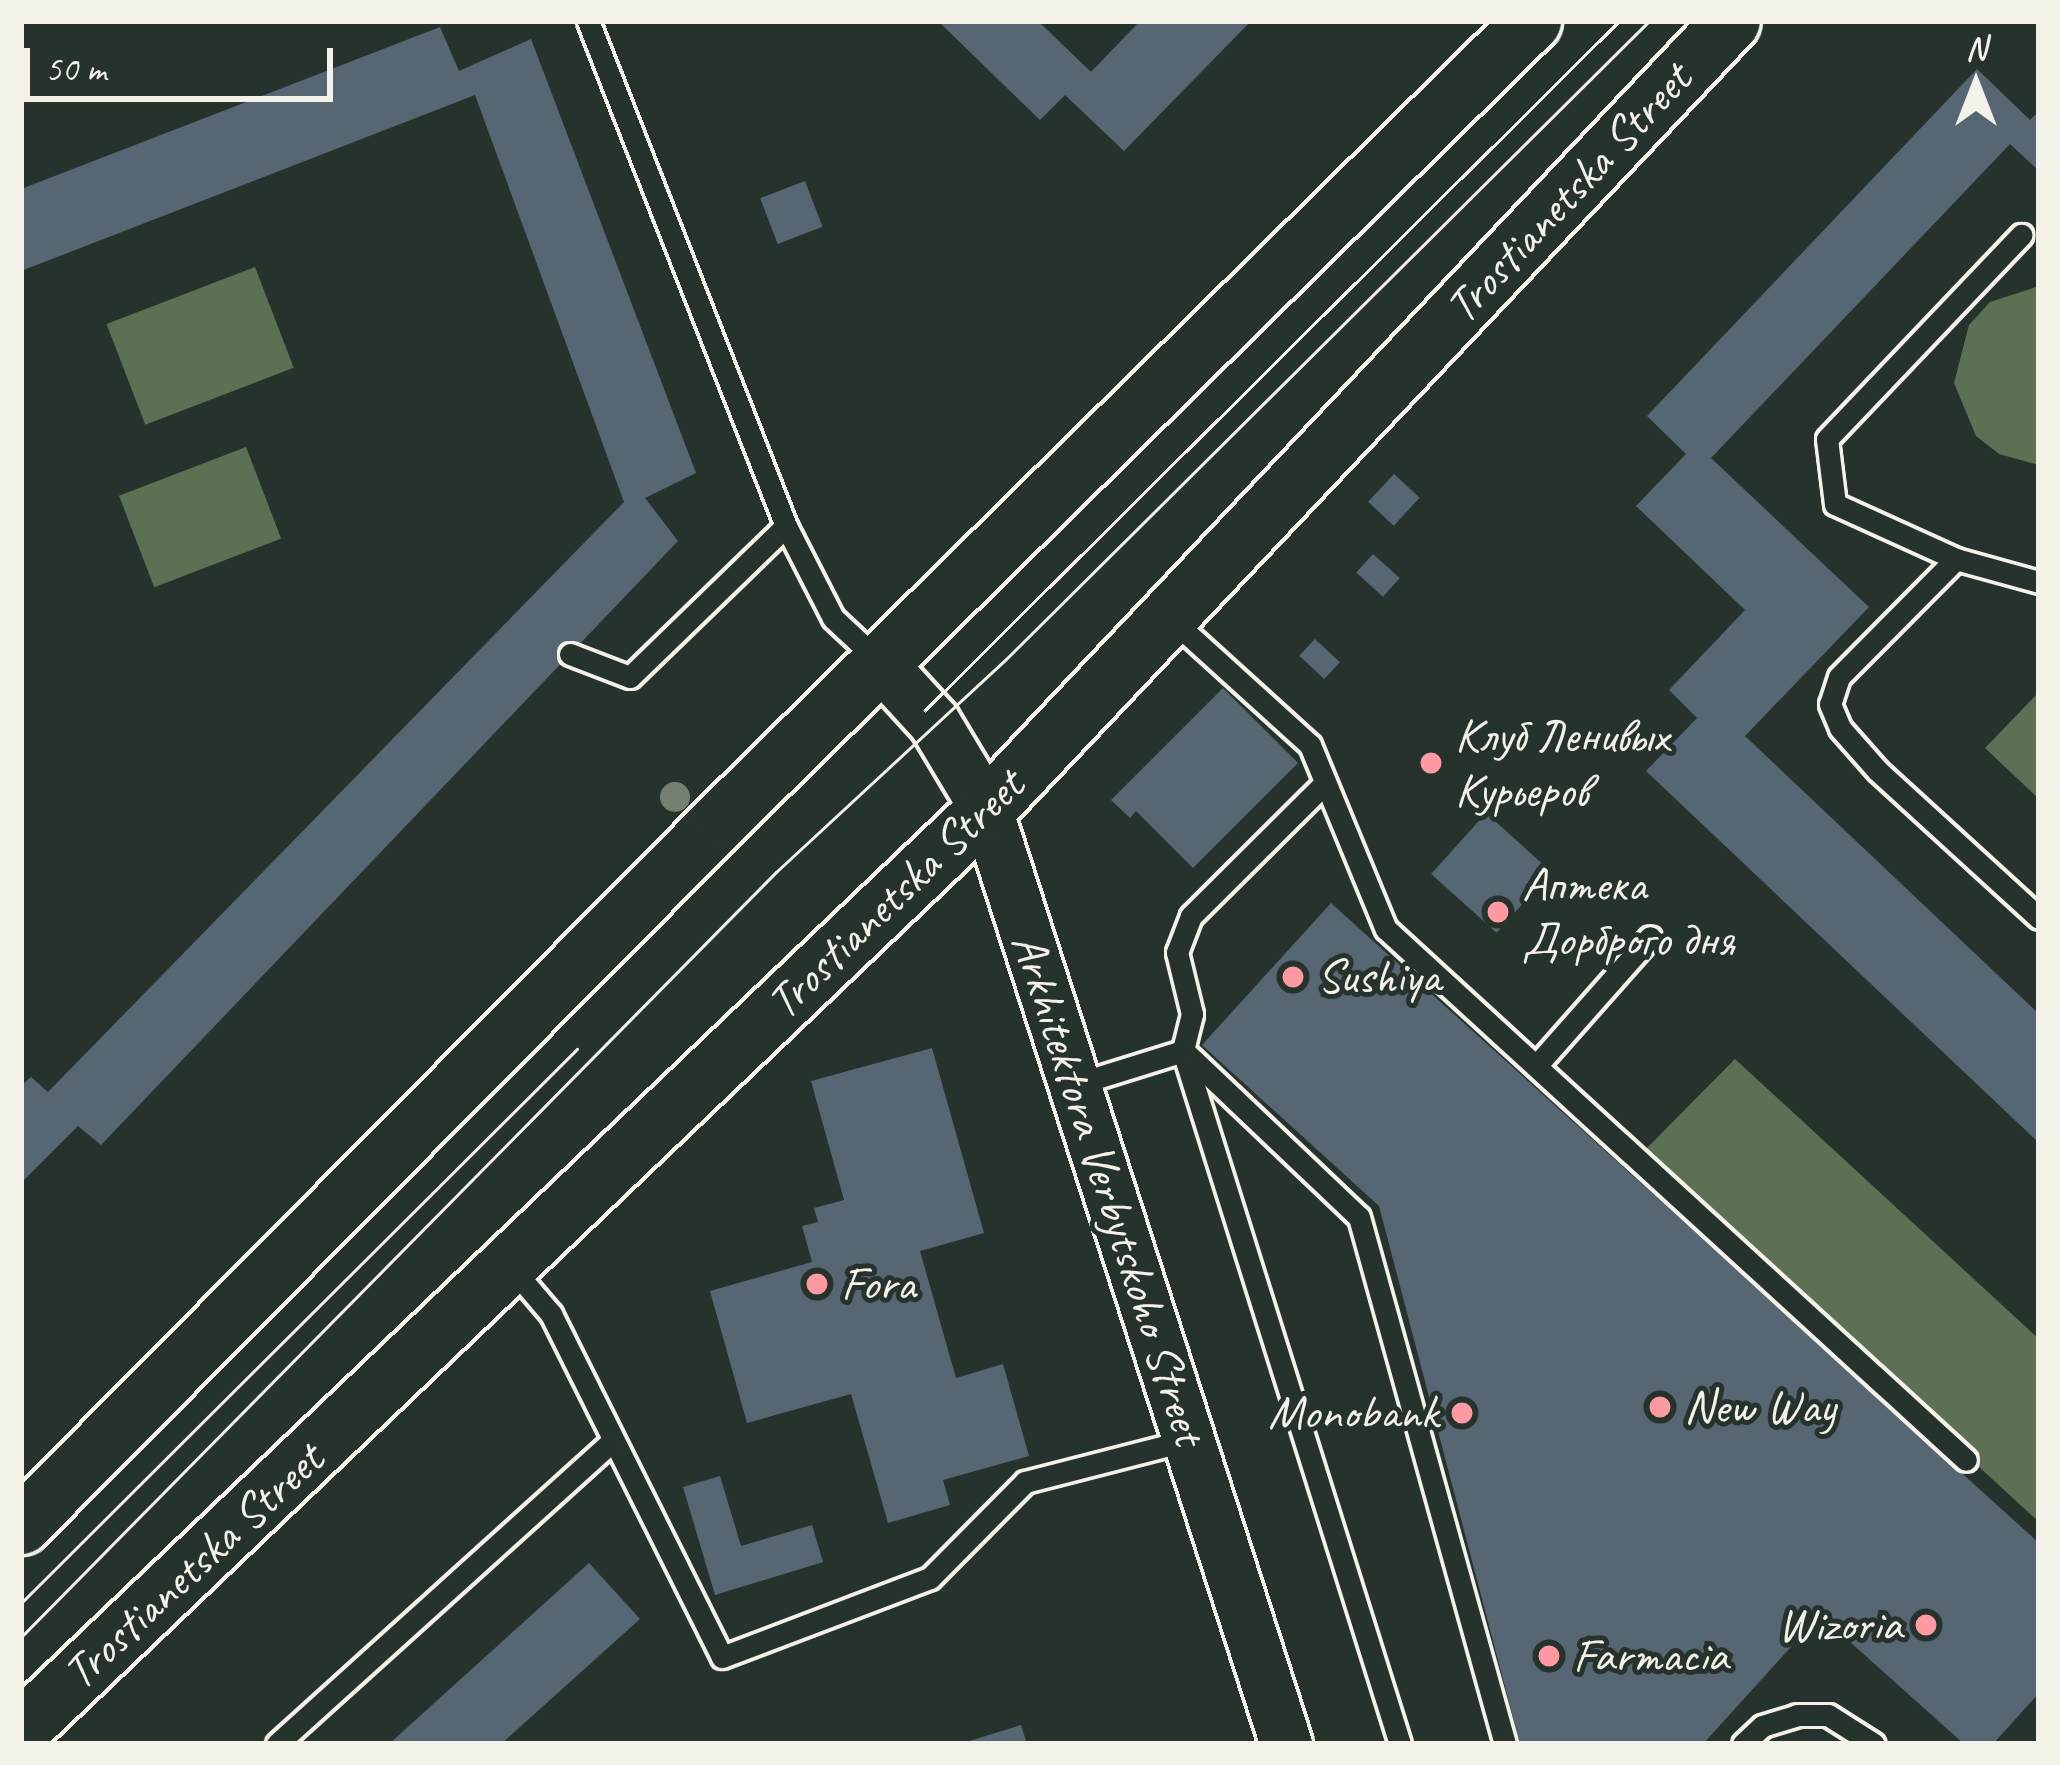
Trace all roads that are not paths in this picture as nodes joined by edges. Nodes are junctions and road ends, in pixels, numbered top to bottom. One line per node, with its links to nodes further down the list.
1 (588, 21): 5 (lane)
2 (1532, 21): 10 (main road)
3 (1731, 21): 8 (main road, Trostianetska Street)
4 (2021, 235): 6 (lane)
5 (785, 526): 9 (lane); 10 (lane)
6 (1956, 559): 7 (lane); 13 (lane)
7 (2039, 582)
8 (1169, 617): 11 (lane); 12 (main road, Trostianetska Street)
9 (570, 655)
10 (879, 662): 12 (street, Arkhitektora Verbytskoho Street); 22 (main road)
11 (1325, 783): 15 (lane); 16 (lane)
12 (986, 809): 17 (street, Arkhitektora Verbytskoho Street); 18 (main road, Trostianetska Street)
13 (2039, 918)
14 (1651, 937): 16 (lane)
15 (1183, 1051): 17 (lane); 26 (lane); 27 (lane)
16 (1536, 1066): 21 (lane)
17 (1077, 1084): 19 (street, Arkhitektora Verbytskoho Street)
18 (511, 1267): 20 (lane); 23 (main road, Trostianetska Street)
19 (1189, 1440): 20 (lane); 25 (street, Arkhitektora Verbytskoho Street)
20 (610, 1443): 24 (lane)
21 (1966, 1460)
22 (21, 1525)
23 (21, 1729)
24 (277, 1744)
25 (1286, 1744)
26 (1400, 1744)
27 (1505, 1744)
28 (1744, 1744): 29 (lane)
29 (1874, 1744)

